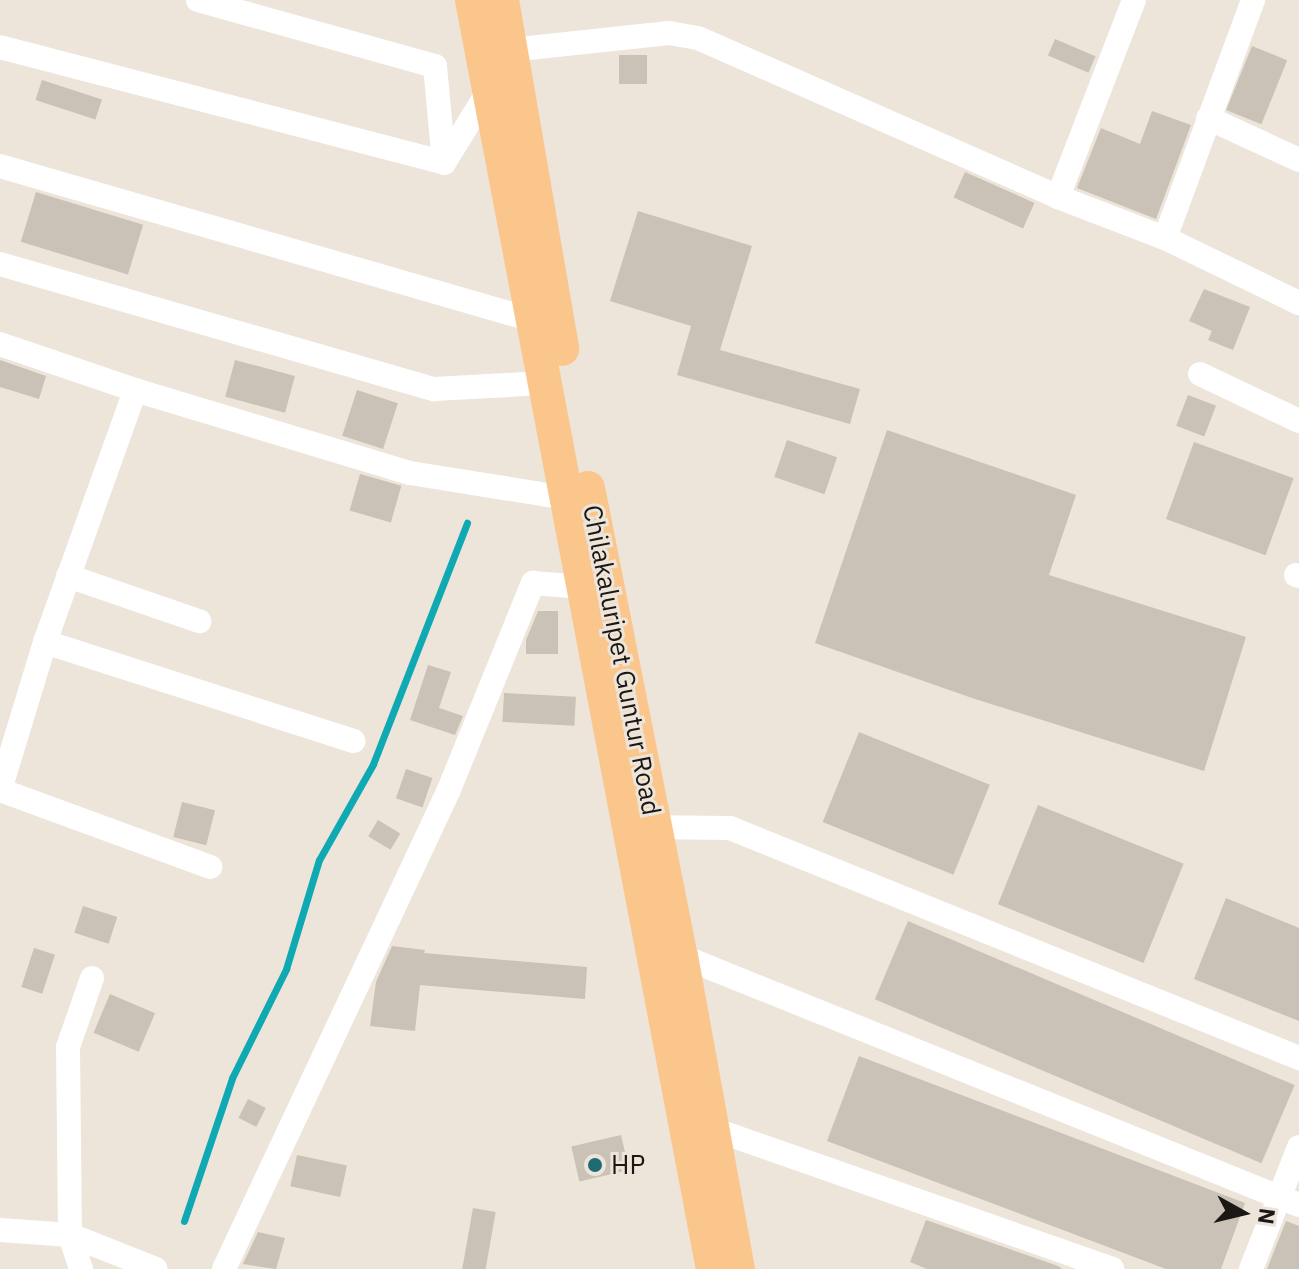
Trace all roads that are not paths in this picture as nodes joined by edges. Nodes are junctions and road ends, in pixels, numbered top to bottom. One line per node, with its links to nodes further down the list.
1 (198, 0): 11 (street)
2 (472, 0): 8 (highway, Chilakaluripet Guntur Road)
3 (502, 0): 7 (highway, Chilakaluripet Guntur Road)
4 (1134, 0): 13 (street)
5 (1253, 0): 9 (street)
6 (0, 47): 11 (street)
7 (510, 50): 13 (street); 30 (highway, Chilakaluripet Guntur Road)
8 (489, 90): 11 (street); 17 (highway, Chilakaluripet Guntur Road)
9 (1208, 118): 10 (street); 14 (street)
10 (1299, 160)
11 (444, 163)
12 (0, 166): 17 (street)
13 (1058, 197): 14 (street)
14 (1165, 238): 16 (street)
15 (0, 264): 20 (street)
16 (1299, 303)
17 (533, 320): 20 (highway, Chilakaluripet Guntur Road)
18 (0, 344): 21 (street)
19 (1200, 374): 22 (street)
20 (545, 383): 23 (highway, Chilakaluripet Guntur Road)
21 (135, 390): 23 (street); 24 (street)
22 (1299, 421)
23 (566, 498): 25 (highway, Chilakaluripet Guntur Road)
24 (68, 576): 26 (street); 27 (street)
25 (583, 587): 30 (highway, Chilakaluripet Guntur Road); 42 (street)
26 (199, 621)
27 (45, 642): 28 (street); 29 (street)
28 (354, 741)
29 (0, 790): 31 (street)
30 (641, 827): 32 (highway, Chilakaluripet Guntur Road); 34 (street); 43 (highway, Chilakaluripet Guntur Road)
31 (210, 867)
32 (681, 956): 35 (highway, Chilakaluripet Guntur Road); 37 (street)
33 (92, 978): 39 (street)
34 (1299, 1058)
35 (713, 1129): 44 (highway, Chilakaluripet Guntur Road); 45 (street)
36 (1299, 1147): 37 (street)
37 (1290, 1201): 46 (street)
38 (0, 1230): 39 (street)
39 (70, 1235): 40 (street); 41 (street)
40 (81, 1269)
41 (156, 1269)
42 (224, 1269)
43 (713, 1269)
44 (738, 1269)
45 (1112, 1269)
46 (1251, 1269)

